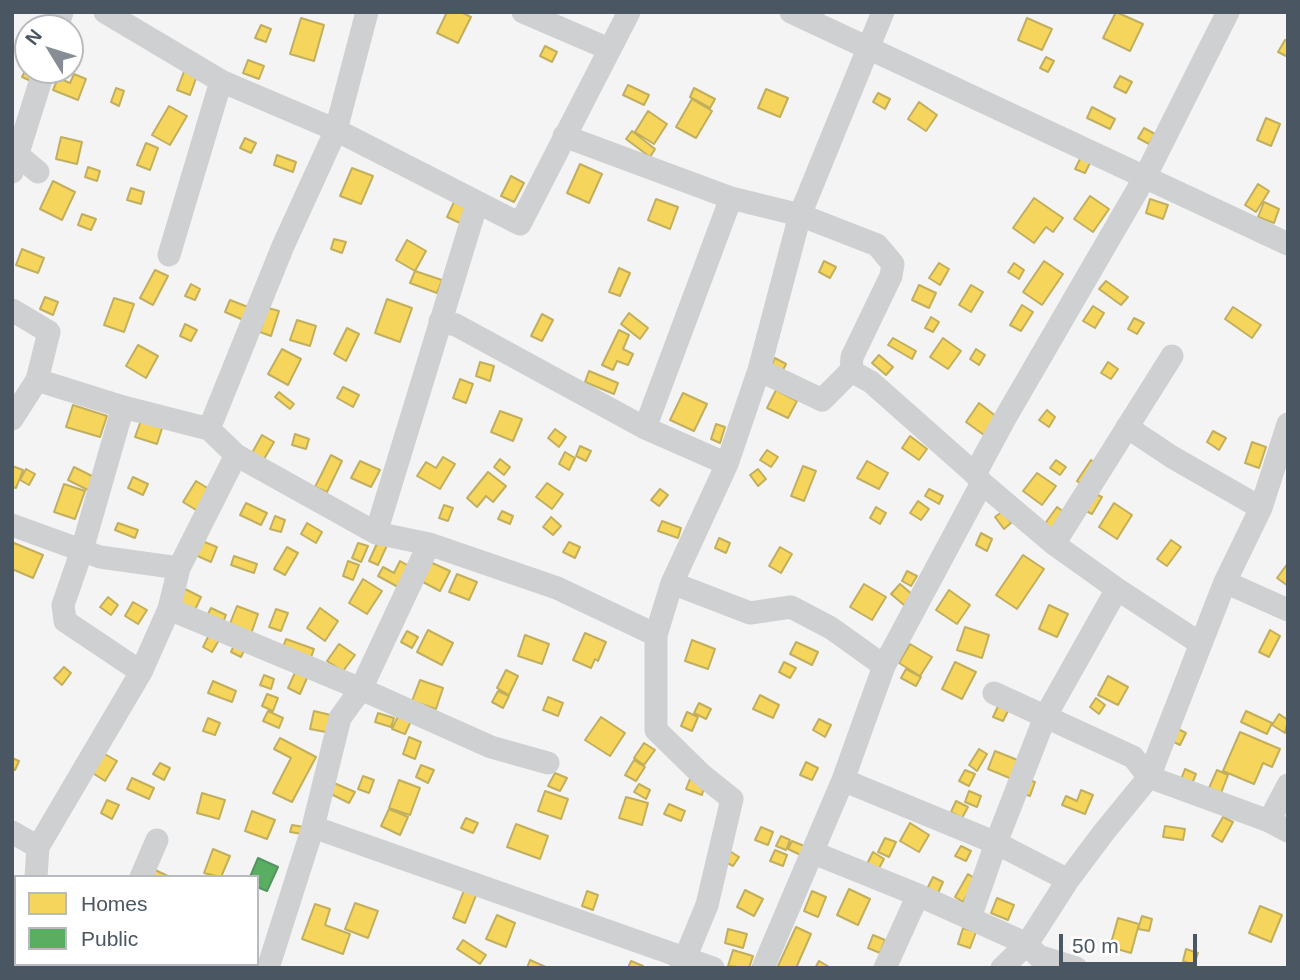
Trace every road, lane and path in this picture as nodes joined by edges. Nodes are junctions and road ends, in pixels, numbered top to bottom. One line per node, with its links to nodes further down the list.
1 (105, 12): 10 (street)
2 (367, 12): 12 (street)
3 (523, 12): 9 (street)
4 (629, 12): 9 (street)
5 (791, 12): 8 (street)
6 (883, 12): 8 (street)
7 (1228, 12): 16 (street)
8 (867, 48): 16 (street); 19 (street)
9 (609, 49): 13 (street)
10 (220, 81): 12 (street); 21 (street)
11 (39, 84): 14 (street)
12 (336, 130): 18 (street); 33 (street)
13 (564, 136): 17 (street); 18 (street)
14 (14, 160): 15 (street)
15 (38, 172)
16 (1145, 177): 20 (street); 36 (street)
17 (731, 198): 19 (street); 32 (street)
18 (477, 203): 23 (street)
19 (800, 215): 25 (street); 26 (street)
20 (1288, 244)
21 (169, 255)
22 (12, 310): 27 (street)
23 (440, 321): 32 (street); 39 (street)
24 (1172, 356): 31 (street)
25 (760, 370): 26 (street); 35 (street)
26 (851, 371): 36 (street)
27 (37, 380): 28 (street); 29 (street)
28 (123, 407): 33 (street); 42 (street)
29 (12, 419)
30 (1288, 424): 37 (street)
31 (1128, 427): 37 (street); 41 (street)
32 (645, 428): 35 (street)
33 (209, 429): 34 (street)
34 (236, 455): 39 (street); 43 (street)
35 (727, 464): 45 (street)
36 (979, 478): 41 (street); 51 (street)
37 (1261, 508): 44 (street)
38 (12, 525): 42 (street)
39 (376, 533): 40 (street)
40 (429, 544): 49 (street); 53 (street)
41 (1054, 544): 46 (street)
42 (82, 550): 43 (street); 52 (street)
43 (179, 568): 47 (street)
44 (1225, 582): 48 (street); 50 (street)
45 (672, 583): 49 (street); 51 (street)
46 (1117, 589): 50 (street); 55 (street)
47 (169, 609): 52 (street); 53 (street)
48 (1288, 610)
49 (656, 635): 73 (street)
50 (1201, 644): 57 (street)
51 (884, 666): 58 (street)
52 (141, 672): 65 (street)
53 (361, 688): 56 (street); 61 (street)
54 (994, 694): 55 (street)
55 (1045, 716): 57 (street); 64 (street)
56 (548, 764)
57 (1149, 776): 60 (street); 69 (street)
58 (843, 780): 64 (street); 66 (street)
59 (1288, 785): 60 (street)
60 (1279, 826)
61 (313, 827): 73 (street); 74 (street)
62 (12, 832): 65 (street)
63 (157, 840): 68 (street)
64 (996, 843): 69 (street); 71 (street)
65 (38, 847): 67 (street)
66 (814, 853): 70 (street); 76 (street)
67 (36, 875)
68 (142, 875)
69 (1068, 880): 72 (street)
70 (918, 895): 71 (street); 77 (street)
71 (970, 918): 72 (street)
72 (1027, 944): 78 (street); 79 (street)
73 (683, 963): 75 (street)
74 (268, 968)
75 (713, 968)
76 (763, 968)
77 (885, 968)
78 (1002, 968)
79 (1076, 968)

